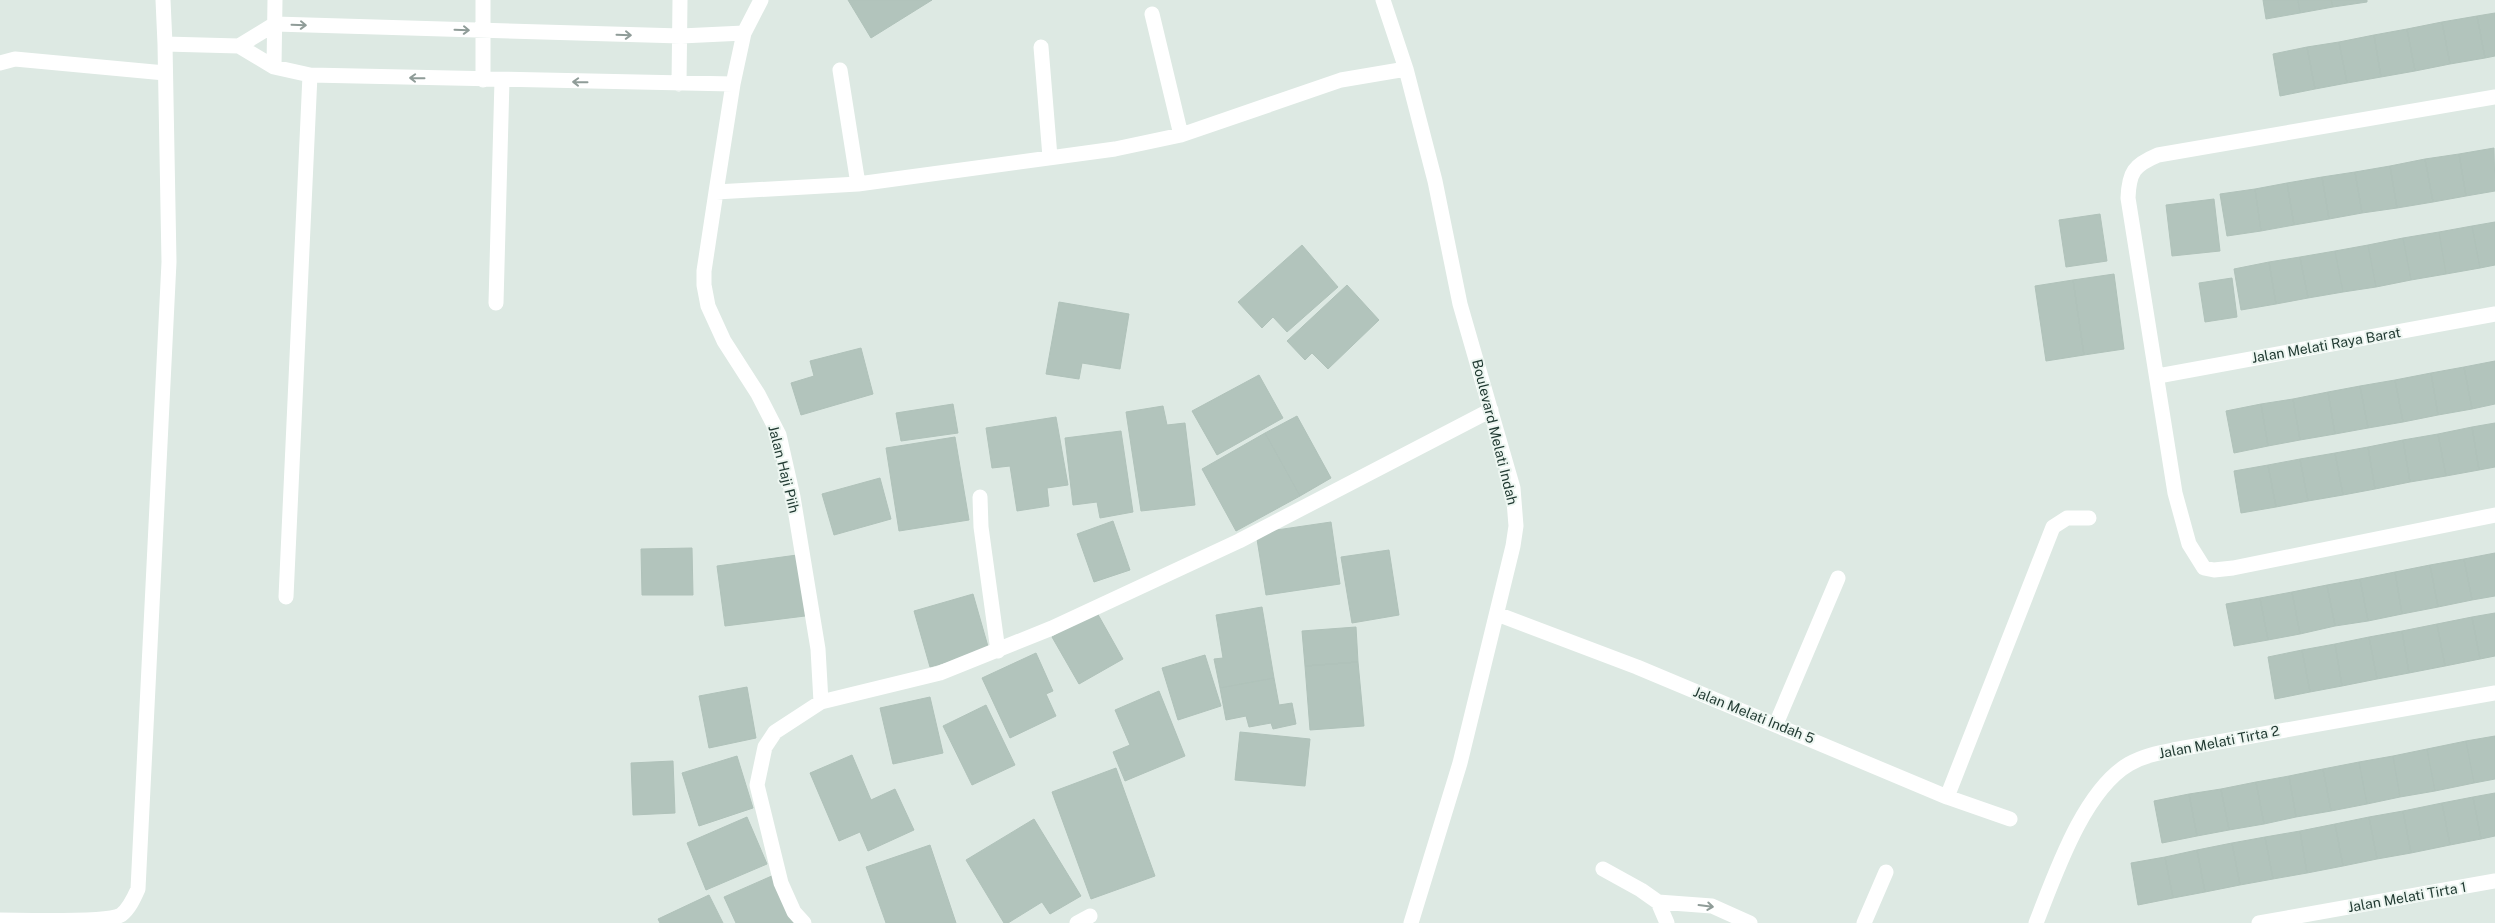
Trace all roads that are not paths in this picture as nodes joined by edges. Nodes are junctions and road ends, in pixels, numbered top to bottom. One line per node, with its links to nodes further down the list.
1 (163, 0): 12 (street)
2 (275, 0): 8 (street)
3 (483, 0): 9 (street)
4 (680, 0): 11 (street)
5 (761, 0): 10 (street, Jalan Haji Piih)
6 (1383, 0): 17 (street, Boulevard Melati Indah)
7 (1152, 14): 26 (street)
8 (275, 24): 9 (street, one-way to 9); 13 (street); 16 (street)
9 (483, 31): 11 (street, one-way to 11); 21 (street)
10 (744, 33): 11 (street); 24 (street, Jalan Haji Piih)
11 (681, 36): 23 (street)
12 (165, 44): 13 (street); 19 (street)
13 (239, 46): 16 (street)
14 (1041, 47): 27 (street)
15 (0, 63): 19 (street)
16 (274, 67): 20 (street)
17 (1406, 69): 26 (street); 33 (street, Boulevard Melati Indah)
18 (840, 70): 28 (street)
19 (165, 73): 50 (street)
20 (310, 75): 21 (street, one-way to 20); 38 (street)
21 (482, 80): 22 (street)
22 (502, 80): 23 (street, one-way to 22); 30 (street)
23 (679, 84): 24 (street)
24 (733, 84): 29 (street, Jalan Haji Piih)
25 (2495, 97): 32 (street)
26 (1181, 135): 27 (street)
27 (1050, 157): 28 (street)
28 (858, 184): 29 (street)
29 (716, 192): 42 (street, Jalan Haji Piih)
30 (496, 304)
31 (2495, 314): 32 (street, Jalan Melati Raya Barat)
32 (2158, 376): 35 (street)
33 (1492, 410): 39 (street, Boulevard Melati Indah); 40 (street)
34 (980, 497): 40 (street)
35 (2495, 515)
36 (2089, 518): 44 (street)
37 (1838, 578): 43 (street)
38 (286, 597)
39 (1497, 614): 43 (street, Jalan Melati Indah 5); 52 (street, Boulevard Melati Indah)
40 (998, 651): 42 (street)
41 (2495, 692): 56 (street, Jalan Melati Tirta 2)
42 (821, 702): 51 (street)
43 (1776, 724): 44 (street, Jalan Melati Indah 5)
44 (1947, 797): 45 (street, Jalan Melati Indah 5)
45 (2010, 819)
46 (1603, 869): 49 (street)
47 (1886, 872): 55 (street)
48 (2495, 881): 57 (street, Jalan Melati Tirta 1)
49 (1658, 902): 53 (street); 54 (street, one-way to 54)
50 (0, 920)
51 (804, 923)
52 (1411, 923)
53 (1666, 923)
54 (1750, 923)
55 (1864, 923)
56 (2036, 923)
57 (2260, 923)

